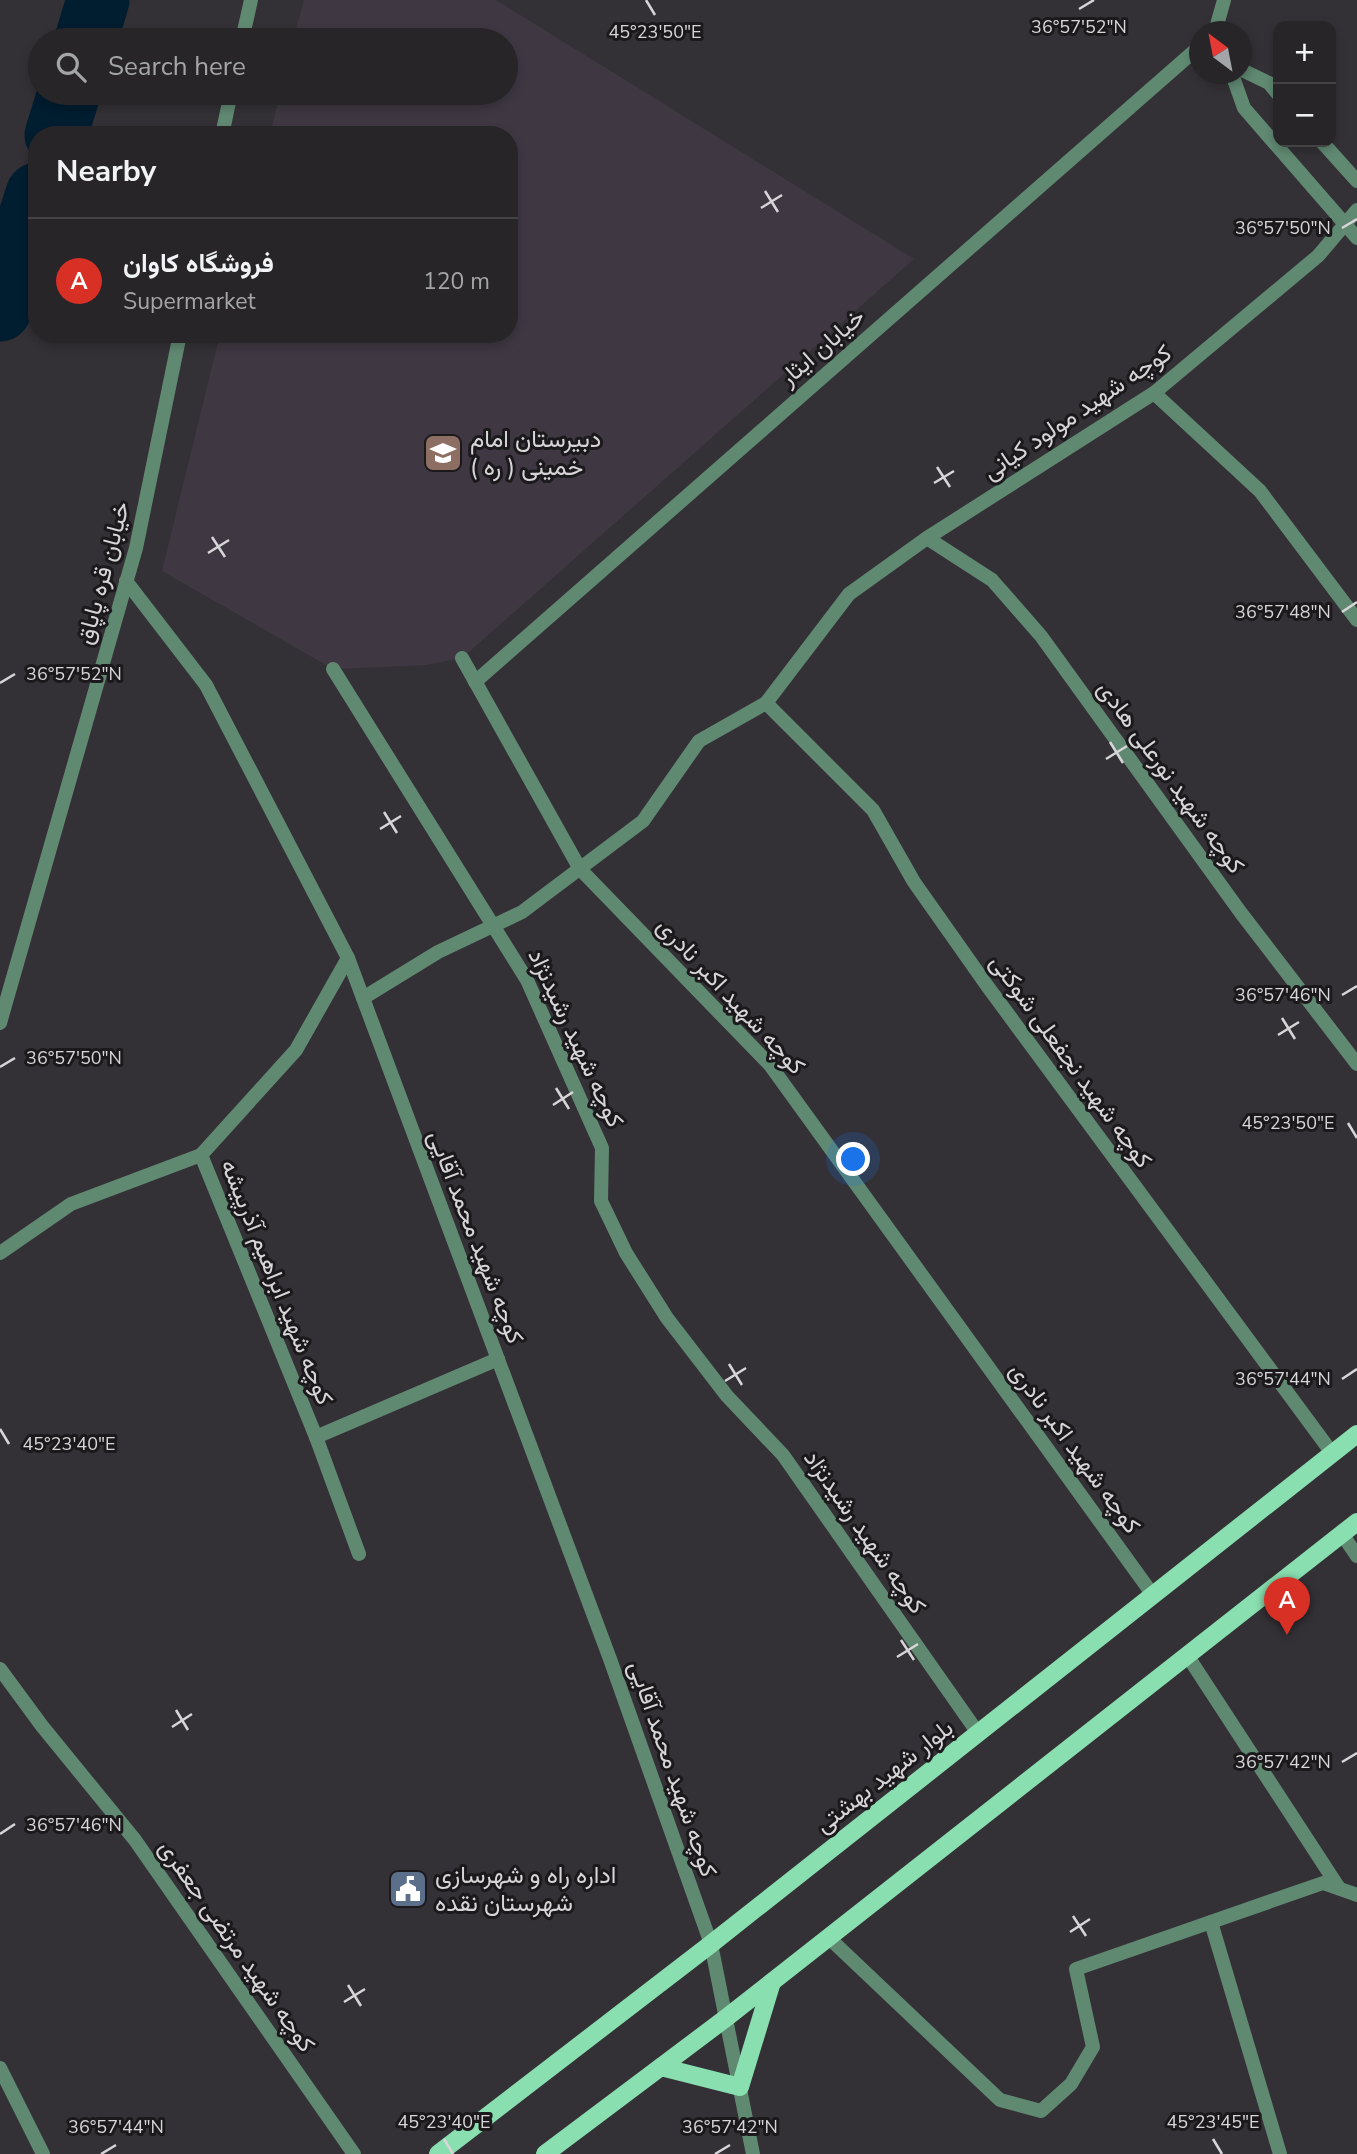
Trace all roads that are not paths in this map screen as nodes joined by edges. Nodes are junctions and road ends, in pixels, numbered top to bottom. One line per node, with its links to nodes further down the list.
1 (251, 0): 4 (street)
2 (1224, 0): 3 (street)
3 (1218, 21)
4 (245, 28)
5 (1189, 55): 23 (street, خیابان ایثار)
6 (1252, 75): 8 (street)
7 (1236, 84): 14 (street)
8 (1273, 88)
9 (228, 105): 10 (street)
10 (224, 126)
11 (1326, 147): 12 (street)
12 (1357, 181)
13 (1357, 210): 14 (street, کوچه شهید مولود کیانی)
14 (1345, 224): 15 (street); 17 (street, کوچه شهید مولود کیانی)
15 (1357, 238)
16 (178, 343): 19 (street, خیابان قره پاپاق)
17 (1154, 393): 18 (street, کوچه شهید مولود کیانی); 20 (street)
18 (927, 538): 24 (street, کوچه شهید مولود کیانی); 30 (street, کوچه شهید نورعلی هادی)
19 (126, 581): 27 (street, کوچه شهید محمد آقایی); 29 (street, خیابان قره پاپاق)
20 (1357, 620)
21 (461, 658): 23 (street, کوچه شهید اکبر نادری)
22 (333, 669): 26 (street, کوچه شهید رشیدنژاد)
23 (475, 682): 25 (street, کوچه شهید اکبر نادری)
24 (766, 703): 25 (street, کوچه شهید مولود کیانی); 36 (street, کوچه شهید نجفعلی شوکتی)
25 (580, 869): 26 (street, کوچه شهید مولود کیانی); 41 (street, کوچه شهید اکبر نادری)
26 (494, 925): 28 (street, کوچه شهید مولود کیانی); 44 (street, کوچه شهید رشیدنژاد)
27 (348, 958): 28 (street, کوچه شهید محمد آقایی); 31 (street)
28 (363, 998): 33 (street, کوچه شهید محمد آقایی)
29 (0, 1023)
30 (1357, 1065)
31 (201, 1155): 32 (street); 35 (street, کوچه شهید ابراهیم آذرپیشه)
32 (0, 1253)
33 (498, 1359): 35 (street, کوچه شهید ابراهیم آذرپیشه); 49 (street, کوچه شهید محمد آقایی)
34 (1357, 1434): 36 (main road, بلوار شهید بهشتی)
35 (316, 1437): 39 (street)
36 (1332, 1453): 41 (main road, بلوار شهید بهشتی)
37 (1357, 1522): 38 (main road)
38 (1342, 1534): 40 (street); 42 (main road)
39 (359, 1554)
40 (1357, 1556)
41 (1153, 1595): 44 (main road, بلوار شهید بهشتی)
42 (1187, 1655): 45 (street); 48 (main road)
43 (0, 1669): 56 (street, کوچه شهید مرتضی جعفری)
44 (978, 1733): 49 (main road, بلوار شهید بهشتی)
45 (1339, 1888): 46 (street); 47 (street)
46 (1357, 1895)
47 (1211, 1922): 48 (street); 60 (street)
48 (828, 1937): 50 (main road)
49 (711, 1944): 51 (street, کوچه شهید محمد آقایی); 57 (main road, بلوار شهید بهشتی)
50 (772, 1982): 51 (main road); 54 (main road)
51 (726, 2018): 52 (main road); 54 (street, کوچه شهید محمد آقایی)
52 (661, 2067): 54 (main road); 58 (main road)
53 (0, 2068): 55 (street)
54 (740, 2087): 59 (street, کوچه شهید محمد آقایی)
55 (43, 2154)
56 (354, 2154)
57 (438, 2154)
58 (545, 2154)
59 (753, 2154)
60 (1280, 2154)

